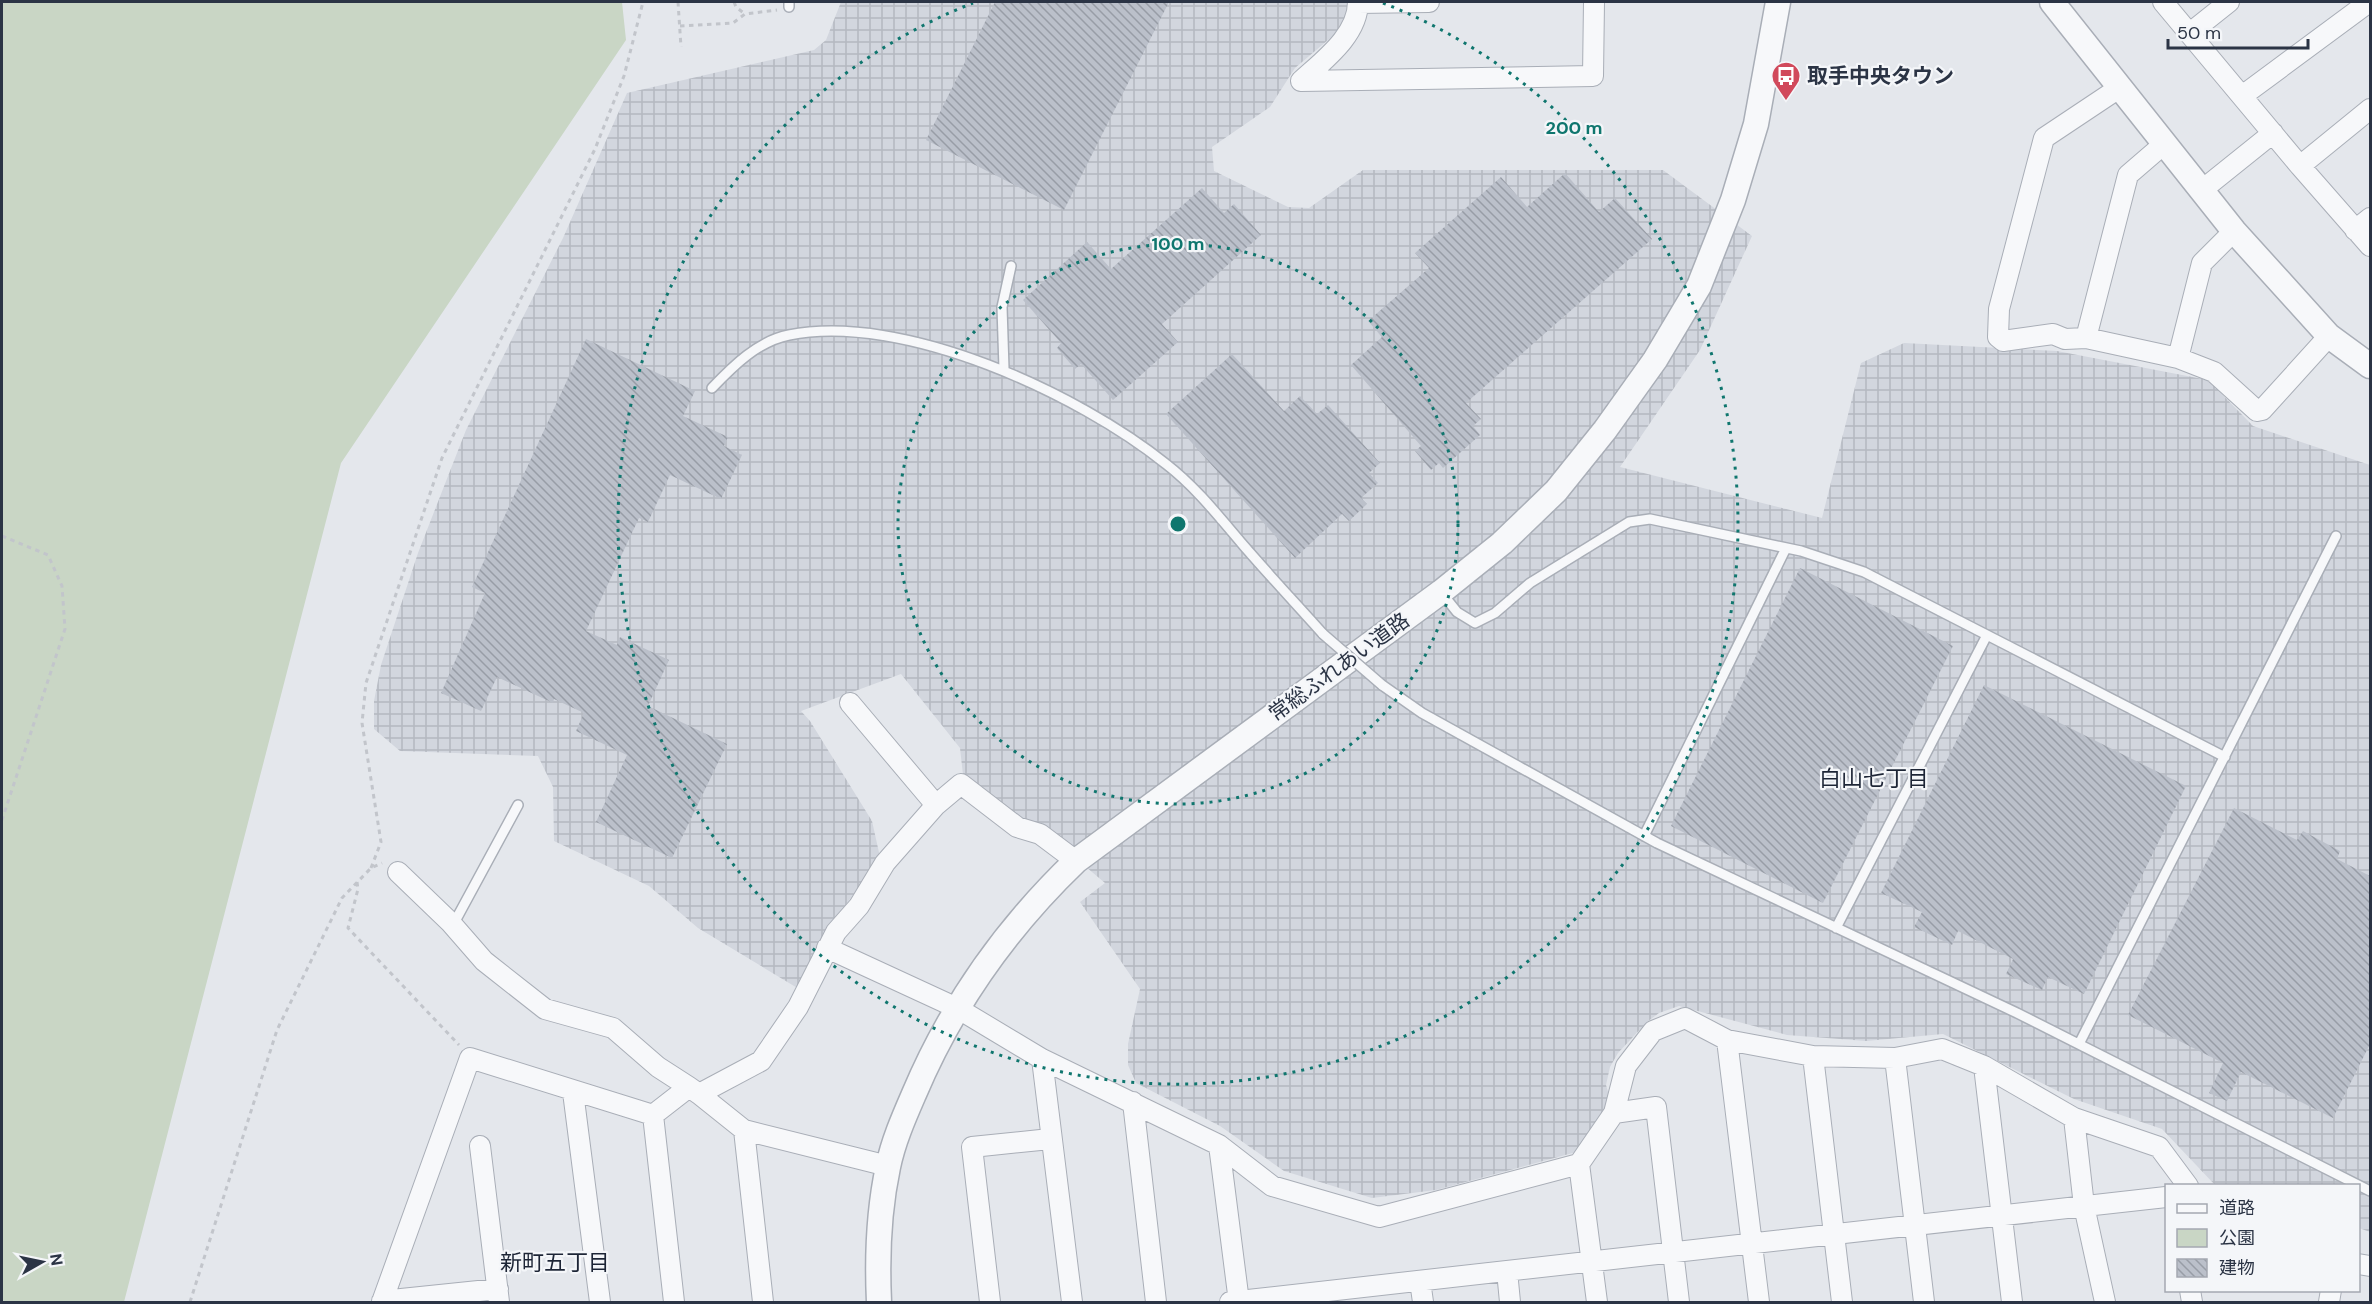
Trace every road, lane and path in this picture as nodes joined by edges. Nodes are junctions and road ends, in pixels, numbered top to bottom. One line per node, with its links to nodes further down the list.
1 (643, 2): 46 (path)
2 (678, 2): 14 (path)
3 (734, 2): 13 (path)
4 (1358, 2): 5 (street); 6 (street)
5 (1429, 2)
6 (1594, 2)
7 (1778, 2): 37 (street, 常総ふれあい道路)
8 (2052, 2): 17 (street)
9 (2163, 2): 15 (street)
10 (2229, 2): 15 (street)
11 (2369, 2): 18 (street)
12 (789, 4): 13 (path)
13 (745, 14): 14 (path)
14 (680, 26): 16 (path)
15 (2190, 33): 18 (street)
16 (681, 47)
17 (2119, 88): 21 (street); 29 (street)
18 (2242, 96): 20 (street)
19 (2370, 110): 22 (street)
20 (2273, 133): 22 (street); 23 (street)
21 (2164, 144): 23 (street); 29 (street)
22 (2300, 166): 24 (street)
23 (2202, 190): 25 (street)
24 (2363, 224): 26 (street)
25 (2234, 231): 28 (street); 30 (street)
26 (2370, 246)
27 (1011, 266): 32 (lane)
28 (2329, 336): 30 (street); 31 (street)
29 (2086, 338): 30 (street)
30 (2178, 358)
31 (2370, 366)
32 (1004, 369): 33 (lane); 44 (lane, bridge)
33 (712, 388)
34 (2, 536): 43 (path)
35 (2336, 536): 40 (lane)
36 (1786, 548): 37 (lane); 38 (lane); 44 (lane)
37 (1441, 592): 45 (street, 常総ふれあい道路)
38 (1987, 635): 40 (lane); 50 (lane)
39 (850, 703): 42 (street)
40 (2225, 757): 54 (lane)
41 (518, 805): 49 (lane)
42 (936, 805): 45 (street); 51 (street)
43 (2, 820)
44 (1644, 836): 50 (lane)
45 (1076, 861): 52 (street, 常総ふれあい道路)
46 (371, 868): 47 (path); 48 (path)
47 (398, 872): 49 (street)
48 (357, 881): 56 (path); 86 (path)
49 (453, 925): 60 (street)
50 (1836, 928): 54 (lane)
51 (827, 948): 52 (street); 60 (street)
52 (957, 1008): 58 (street); 71 (street, 常総ふれあい道路)
53 (1727, 1040): 55 (street); 63 (street); 79 (street)
54 (2079, 1044): 73 (lane)
55 (1813, 1056): 57 (street); 78 (street)
56 (471, 1058): 61 (street); 87 (street)
57 (1895, 1058): 59 (street); 77 (street)
58 (1042, 1059): 62 (street); 67 (street)
59 (1984, 1066): 65 (street); 76 (street)
60 (694, 1090): 64 (street); 66 (street)
61 (573, 1092): 64 (street); 88 (street)
62 (1133, 1102): 68 (street); 94 (street)
63 (1614, 1113): 70 (street); 80 (street)
64 (652, 1116): 89 (street)
65 (2074, 1118): 72 (street); 75 (street)
66 (744, 1130): 71 (street); 90 (street)
67 (1050, 1139): 92 (street); 93 (street)
68 (1219, 1145): 70 (street); 95 (street)
69 (480, 1146): 84 (street)
70 (1579, 1164): 81 (street)
71 (888, 1166): 91 (street, 常総ふれあい道路)
72 (2187, 1184)
73 (2356, 1184)
74 (2165, 1197): 75 (street)
75 (2084, 1206): 76 (street); 104 (street)
76 (2002, 1215): 77 (street); 103 (street)
77 (1915, 1225): 78 (street); 102 (street)
78 (1834, 1234): 79 (street); 101 (street)
79 (1752, 1244): 80 (street); 100 (street)
80 (1673, 1252): 81 (street); 99 (street)
81 (1592, 1262): 82 (street); 98 (street)
82 (1508, 1271): 83 (street); 97 (street)
83 (1420, 1281): 85 (street); 96 (street)
84 (498, 1296): 87 (street)
85 (1323, 1297): 95 (street)
86 (190, 1302)
87 (382, 1302)
88 (600, 1302)
89 (674, 1302)
90 (763, 1302)
91 (879, 1302)
92 (990, 1302)
93 (1072, 1302)
94 (1156, 1302)
95 (1236, 1302)
96 (1423, 1302)
97 (1510, 1302)
98 (1597, 1302)
99 (1678, 1302)
100 (1759, 1302)
101 (1842, 1302)
102 (1924, 1302)
103 (2012, 1302)
104 (2105, 1302)

